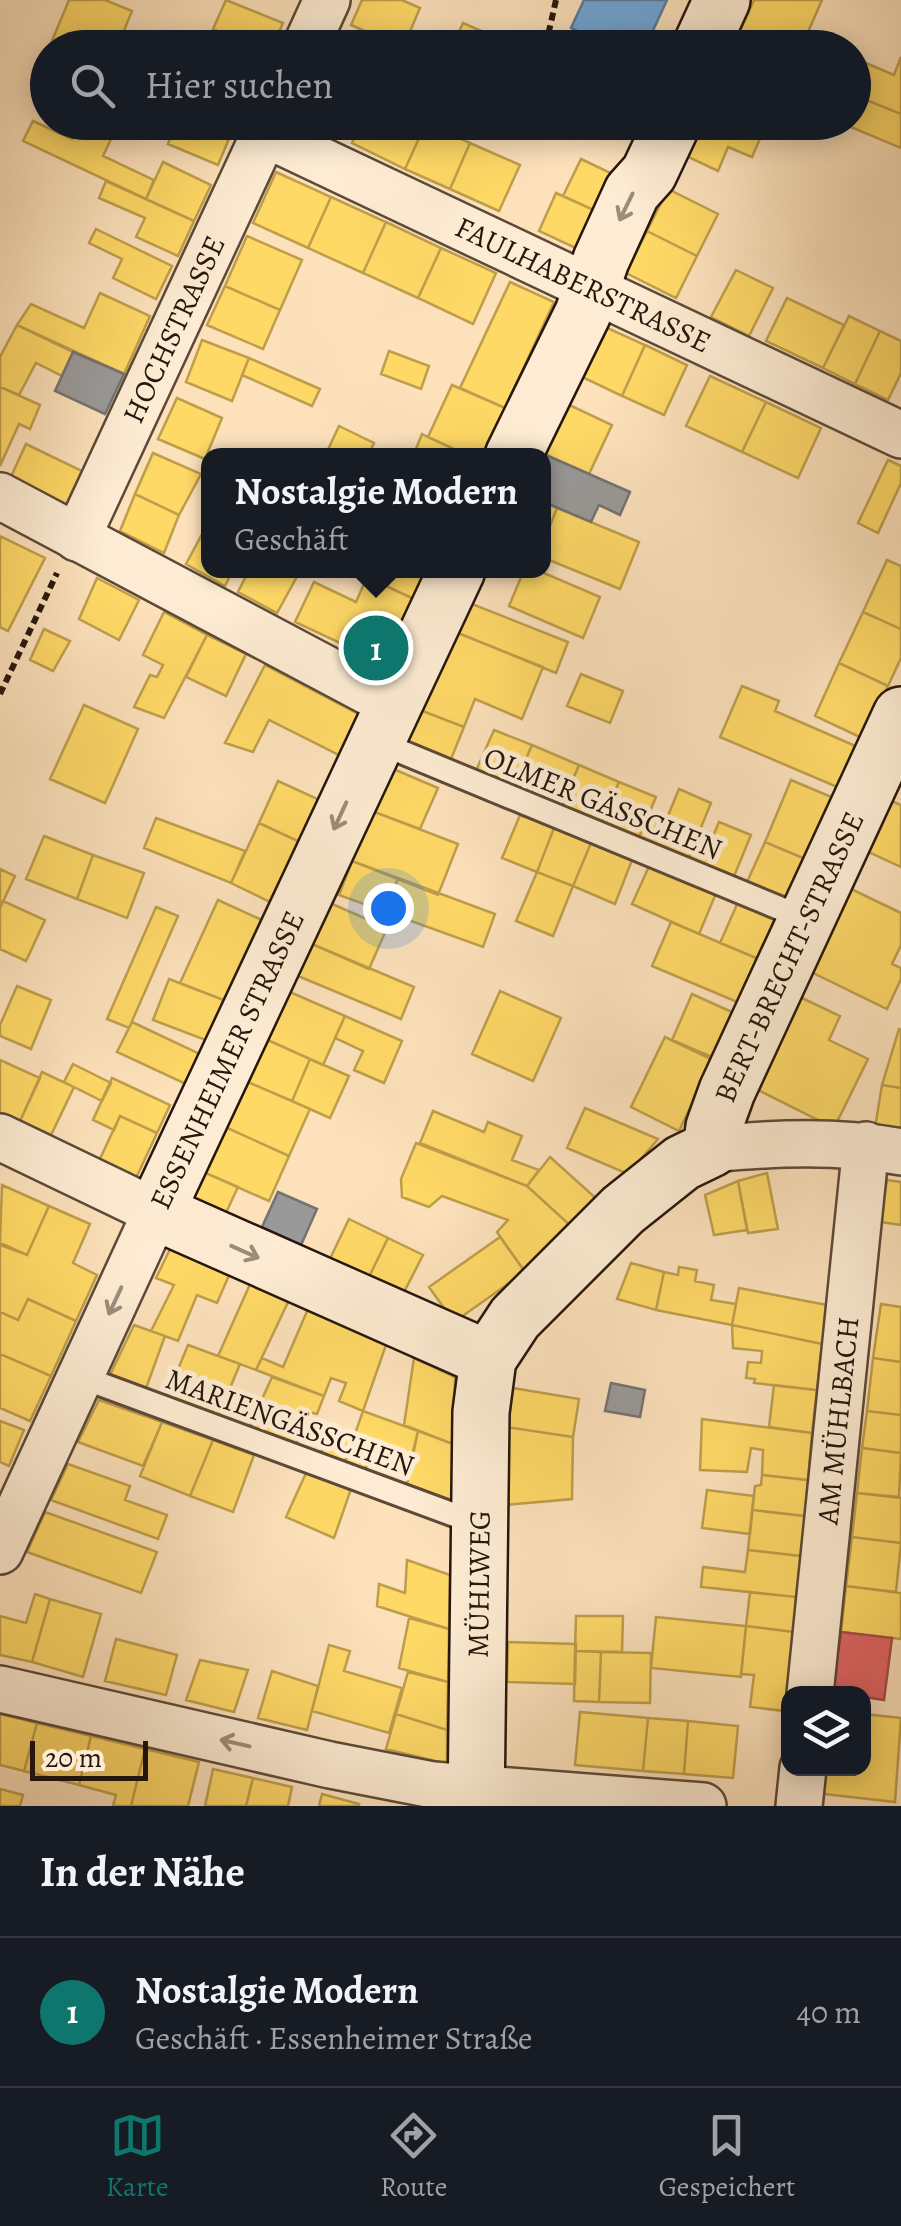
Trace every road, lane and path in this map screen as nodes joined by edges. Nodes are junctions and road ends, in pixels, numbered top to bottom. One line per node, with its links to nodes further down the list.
1 (328, 0): 4 (street)
2 (556, 0): 5 (path)
3 (722, 0): 6 (street)
4 (314, 30)
5 (549, 30)
6 (708, 30)
7 (261, 140): 14 (street, HOCHSTRASSE)
8 (291, 140): 10 (street, FAULHABERSTRASSE)
9 (665, 140): 10 (street, one-way to 10)
10 (591, 290): 11 (street, FAULHABERSTRASSE); 12 (street)
11 (901, 436)
12 (517, 448)
13 (0, 496): 14 (street)
14 (70, 550): 16 (path); 18 (street)
15 (453, 578): 18 (street, ESSENHEIMER STRASSE)
16 (0, 694)
17 (901, 715): 19 (street, BERT-BRECHT-STRASSE)
18 (383, 723): 19 (lane, OLMER GÄSSCHEN); 23 (street, ESSENHEIMER STRASSE, one-way to 23)
19 (809, 920): 21 (street, BERT-BRECHT-STRASSE)
20 (0, 1137): 23 (street)
21 (711, 1149): 22 (street); 24 (street)
22 (884, 1149): 28 (street, AM MÜHLBACH)
23 (156, 1212): 24 (street, one-way to 24); 25 (street, ESSENHEIMER STRASSE, one-way to 25)
24 (488, 1359): 26 (street, MÜHLWEG)
25 (80, 1377): 26 (lane, MARIENGÄSSCHEN); 27 (street, ESSENHEIMER STRASSE)
26 (480, 1524): 31 (street, MÜHLWEG)
27 (0, 1550)
28 (811, 1686)
29 (0, 1690): 31 (street, one-way to 29)
30 (801, 1776): 33 (street)
31 (476, 1798): 32 (street)
32 (703, 1806)
33 (799, 1806)

